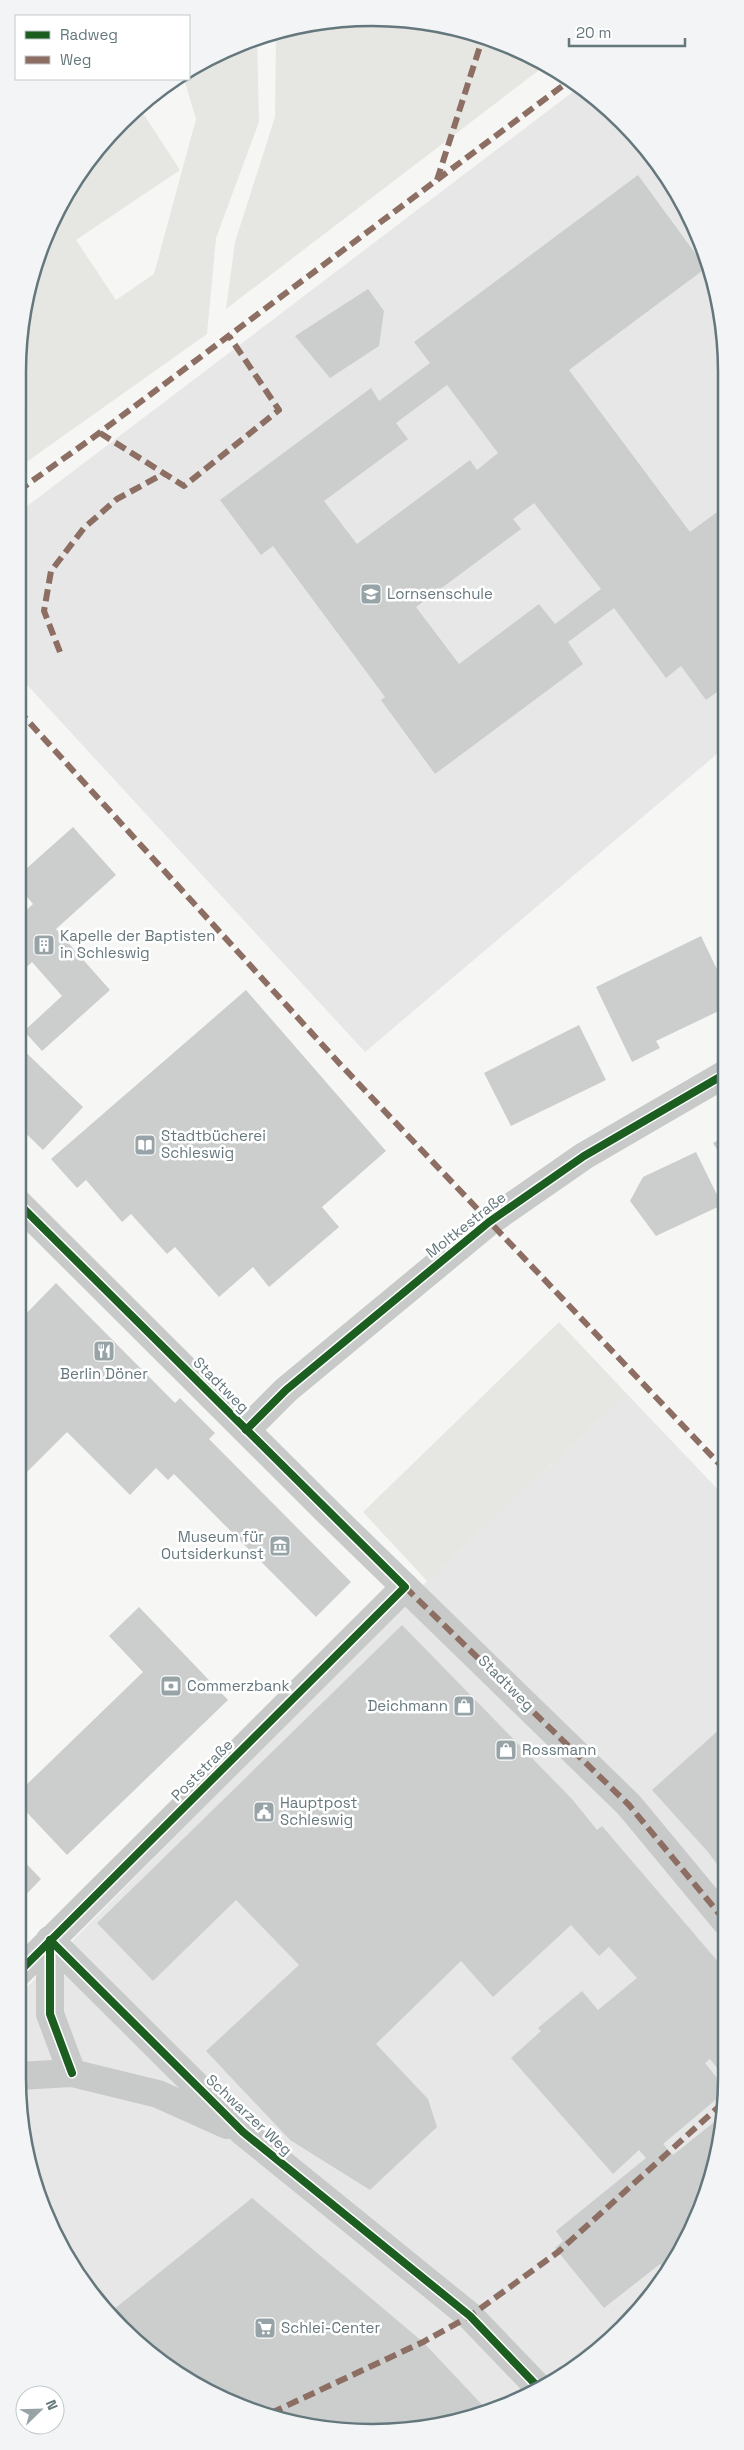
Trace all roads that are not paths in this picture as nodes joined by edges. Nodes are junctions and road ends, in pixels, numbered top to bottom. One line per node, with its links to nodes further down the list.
1 (718, 1078): 3 (street, Moltkestraße)
2 (26, 1211): 3 (street, Stadtweg)
3 (246, 1430): 4 (street, Stadtweg)
4 (405, 1587): 5 (street, Stadtweg); 6 (street, Poststraße)
5 (718, 1912)
6 (50, 1940): 7 (street, Poststraße); 8 (street); 10 (street, Schwarzer Weg)
7 (26, 1965)
8 (72, 2073): 9 (street, Schwarzer Weg); 10 (street, Schwarzer Weg)
9 (26, 2076)
10 (242, 2132): 11 (street, Schwarzer Weg)
11 (534, 2383)

